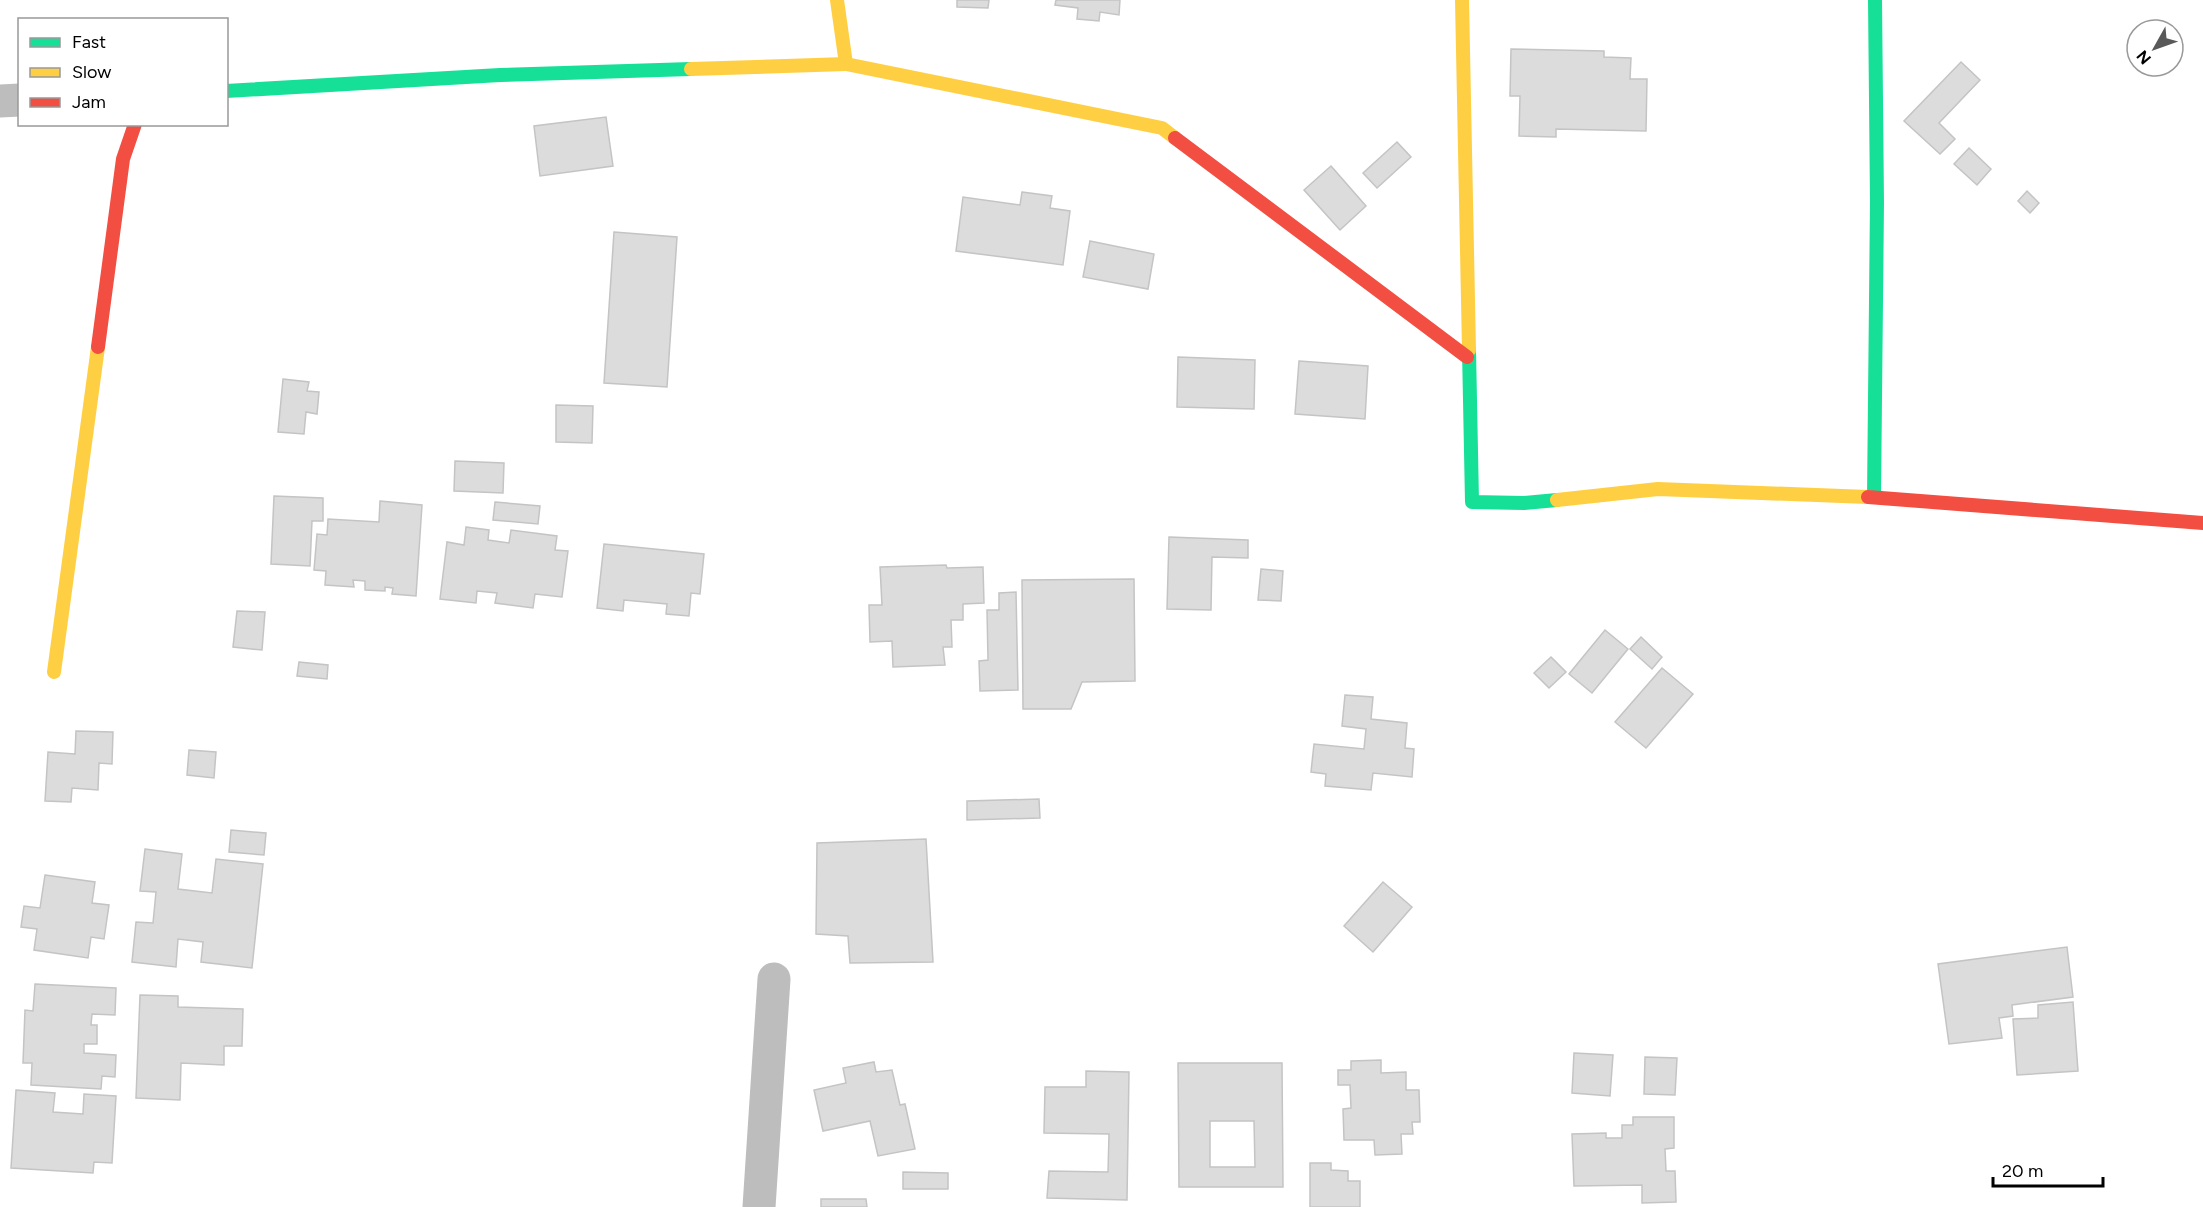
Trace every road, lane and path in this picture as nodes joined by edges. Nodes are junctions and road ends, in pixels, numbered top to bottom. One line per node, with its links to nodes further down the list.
1 (837, 0): 4 (street)
2 (1462, 0): 9 (street)
3 (1875, 0): 10 (street)
4 (846, 64): 5 (street); 9 (street)
5 (228, 91)
6 (0, 100): 7 (street)
7 (18, 100)
8 (134, 126): 12 (street)
9 (1467, 357): 10 (street)
10 (1874, 496): 11 (street)
11 (2203, 523)
12 (54, 672)
13 (774, 979): 14 (street)
14 (759, 1207)

